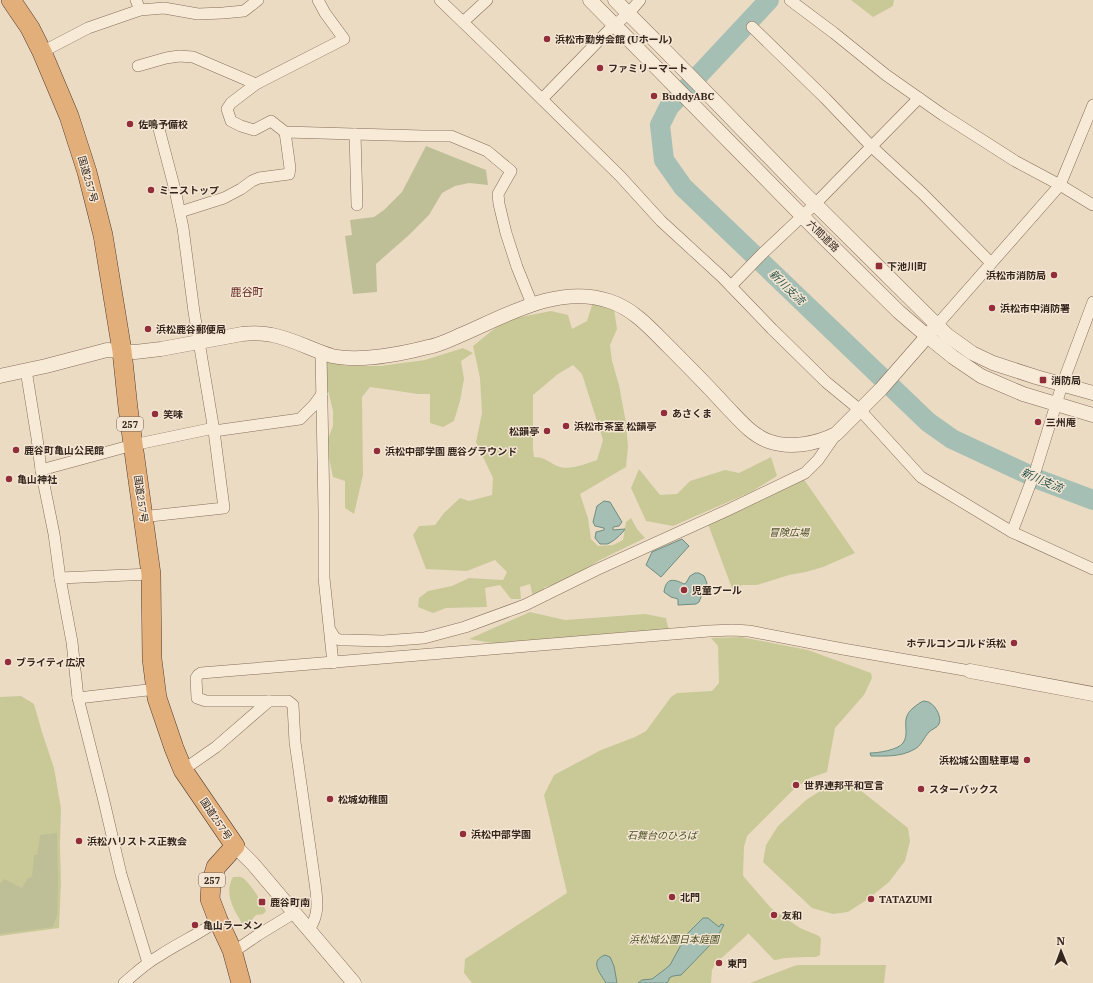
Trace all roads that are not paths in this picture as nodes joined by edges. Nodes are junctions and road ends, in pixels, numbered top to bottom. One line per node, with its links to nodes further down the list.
1 (12, 0): 15 (highway, 国道257号 / 257)
2 (258, 0): 10 (street)
3 (318, 0): 17 (street)
4 (440, 0): 12 (street)
5 (487, 0): 12 (street)
6 (590, 0): 13 (street, 六間道路)
7 (615, 0): 11 (street)
8 (640, 0): 11 (street)
9 (790, 0): 18 (street)
10 (138, 5): 15 (street)
11 (629, 13): 13 (street); 26 (street, 六間道路)
12 (463, 22): 19 (street)
13 (615, 25): 19 (street); 30 (street, 六間道路)
14 (752, 28): 24 (street)
15 (42, 52): 38 (highway, 国道257号 / 257)
16 (138, 66): 17 (street)
17 (256, 84): 22 (street)
18 (919, 98): 24 (street); 25 (street)
19 (542, 99): 32 (street)
20 (1093, 105): 25 (street)
21 (159, 129): 29 (street)
22 (285, 132): 23 (street); 29 (street)
23 (356, 134): 27 (street); 33 (street)
24 (871, 146): 26 (street); 31 (street)
25 (1060, 185): 28 (street); 31 (street)
26 (815, 204): 30 (street); 35 (street, 六間道路)
27 (357, 205)
28 (1093, 205)
29 (180, 212): 37 (street)
30 (802, 216): 32 (street); 36 (street, 六間道路)
31 (991, 262): 35 (street)
32 (731, 286): 46 (street)
33 (532, 304): 39 (street); 49 (street)
34 (1092, 306): 42 (street)
35 (936, 324): 36 (street); 42 (street, 六間道路)
36 (927, 336): 45 (street, 六間道路); 46 (street)
37 (199, 342): 38 (street); 39 (street); 48 (street)
38 (122, 351): 40 (street); 50 (highway, 国道257号 / 257)
39 (322, 352): 44 (street)
40 (26, 370): 41 (street); 51 (street)
41 (0, 376)
42 (1062, 385): 43 (street, 六間道路); 45 (street)
43 (1093, 393)
44 (322, 394): 48 (street); 57 (street)
45 (1057, 405): 47 (street, 六間道路); 53 (street)
46 (860, 410): 49 (street); 53 (street)
47 (1093, 415)
48 (214, 429): 50 (street); 52 (street)
49 (836, 434): 57 (street)
50 (133, 445): 51 (street); 52 (highway, 国道257号 / 257)
51 (41, 470): 56 (street)
52 (143, 515): 55 (highway, 国道257号 / 257)
53 (1012, 532): 54 (street)
54 (1093, 569)
55 (151, 574): 56 (street); 60 (highway, 国道257号 / 257)
56 (60, 578): 62 (street)
57 (330, 630): 58 (street)
58 (334, 663): 59 (street); 63 (street)
59 (970, 671): 61 (street)
60 (156, 689): 62 (street); 64 (highway, 国道257号 / 257)
61 (1093, 694)
62 (78, 698): 70 (street)
63 (269, 701): 64 (street); 68 (street)
64 (183, 770): 65 (highway, 国道257号 / 257)
65 (235, 846): 66 (street); 67 (highway, 国道257号 / 257)
66 (294, 913): 68 (street); 69 (street)
67 (218, 920): 69 (highway, 国道257号 / 257); 70 (street)
68 (309, 929): 73 (street)
69 (232, 950): 72 (highway, 国道257号 / 257)
70 (148, 963): 71 (street)
71 (124, 983)
72 (242, 983)
73 (354, 983)

